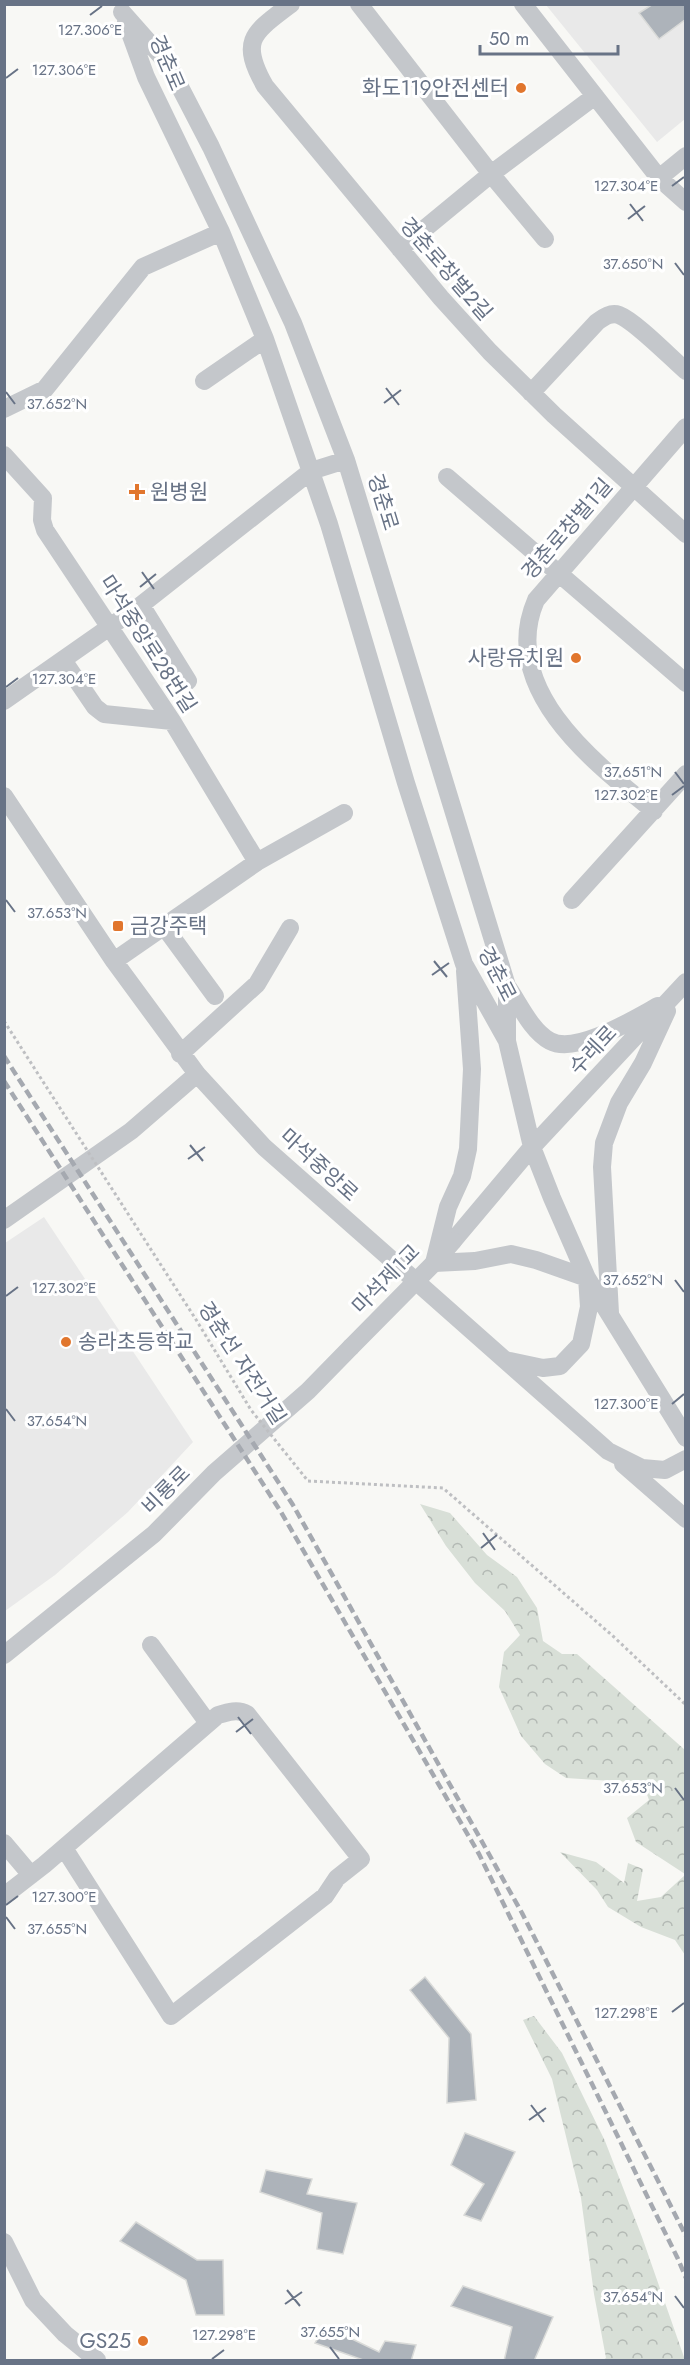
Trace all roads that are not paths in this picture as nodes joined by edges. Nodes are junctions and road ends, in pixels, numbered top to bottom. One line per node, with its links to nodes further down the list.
1 (291, 4): 12 (street, 경춘로창벌2길)
2 (359, 4): 7 (street)
3 (522, 4): 5 (street)
4 (120, 8): 10 (street, 경춘로); 20 (street, 경춘로)
5 (595, 96): 7 (street); 8 (street)
6 (686, 156): 8 (street)
7 (491, 174): 11 (street); 12 (street)
8 (659, 177): 9 (street)
9 (686, 202)
10 (221, 232): 13 (street, 경춘로); 17 (street)
11 (545, 239)
12 (400, 249): 16 (street, 경춘로창벌2길)
13 (265, 339): 15 (street); 21 (street, 경춘로)
14 (686, 371): 16 (street)
15 (204, 381)
16 (531, 393): 23 (street, 경춘로창벌2길)
17 (4, 409)
18 (686, 427): 23 (street, 경춘로창벌1길)
19 (4, 455): 27 (street, 마석중앙로28번길)
20 (346, 460): 21 (street); 44 (street, 경춘로)
21 (311, 471): 26 (street); 42 (street, 경춘로)
22 (447, 477): 25 (street)
23 (633, 487): 24 (street, 경춘로창벌2길); 25 (street, 경춘로창벌1길)
24 (686, 534)
25 (559, 573): 30 (street); 35 (street, 경춘로창벌1길)
26 (141, 605): 27 (street); 29 (street)
27 (111, 627): 28 (street); 32 (street, 마석중앙로28번길)
28 (63, 660): 31 (street); 32 (street)
29 (188, 681)
30 (686, 683)
31 (4, 701)
32 (172, 721): 37 (street, 마석중앙로28번길)
33 (686, 774): 35 (street)
34 (4, 796): 41 (street, 마석중앙로)
35 (654, 811): 38 (street)
36 (344, 813): 37 (street)
37 (257, 862): 39 (street)
38 (572, 900)
39 (164, 925): 41 (street); 45 (street)
40 (290, 928): 48 (street)
41 (114, 961): 48 (street, 마석중앙로)
42 (464, 964): 47 (street, 경춘로); 52 (street)
43 (686, 982): 46 (street, 수레로)
44 (507, 986): 46 (street); 47 (street, 경춘로)
45 (215, 996)
46 (672, 998): 50 (street, 수레로); 54 (street)
47 (507, 1041): 50 (street, 경춘로)
48 (180, 1054): 49 (street, 마석중앙로)
49 (196, 1074): 51 (street); 56 (street, 마석중앙로)
50 (532, 1147): 52 (street, 마석제1교, bridge); 53 (street, 경춘로)
51 (4, 1220)
52 (434, 1263): 53 (street); 55 (street, 마석제1교, bridge)
53 (588, 1278): 54 (street, 경춘로); 56 (street)
54 (611, 1319): 57 (street, 경춘로)
55 (351, 1347): 62 (street, 비룡로)
56 (508, 1361): 58 (street, 마석중앙로)
57 (686, 1438)
58 (608, 1451): 59 (street, 마석중앙로); 60 (street)
59 (686, 1459)
60 (686, 1519)
61 (151, 1645): 63 (street)
62 (4, 1655)
63 (208, 1723): 65 (street); 65 (street)
64 (4, 1843): 66 (street)
65 (64, 1848): 66 (street)
66 (31, 1875): 67 (street)
67 (4, 1896)
68 (4, 2242): 69 (street)
69 (97, 2361)

